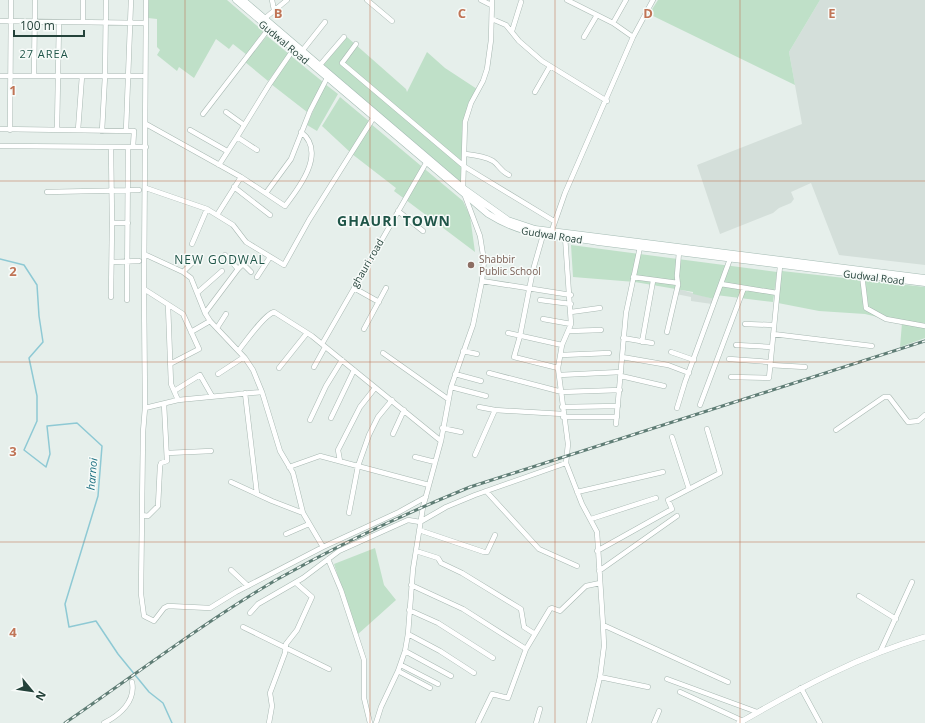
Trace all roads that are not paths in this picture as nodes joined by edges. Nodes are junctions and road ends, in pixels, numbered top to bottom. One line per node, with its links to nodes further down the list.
1 (11, 0): 24 (street)
2 (35, 0): 25 (street)
3 (83, 0): 27 (street)
4 (106, 0): 28 (street)
5 (131, 0): 30 (street)
6 (146, 0): 57 (street)
7 (236, 0): 33 (main road, Gudwal Road)
8 (243, 0): 20 (main road, Gudwal Road)
9 (272, 0): 18 (street)
10 (287, 0): 18 (street)
11 (367, 0): 23 (street)
12 (481, 0): 16 (street)
13 (567, 0): 19 (street)
14 (626, 0): 32 (street)
15 (653, 0): 37 (street)
16 (492, 2): 21 (street)
17 (521, 2): 34 (street)
18 (274, 10): 20 (street)
19 (597, 15): 32 (street); 36 (street)
20 (264, 19): 33 (main road, Gudwal Road)
21 (492, 19): 34 (street); 75 (street)
22 (0, 21): 24 (street)
23 (392, 21)
24 (11, 22): 25 (street); 44 (street)
25 (35, 22): 26 (street); 45 (street)
26 (59, 22): 27 (street); 46 (street)
27 (83, 22): 28 (street)
28 (105, 22): 30 (street); 48 (street)
29 (325, 22): 40 (street)
30 (130, 23): 31 (street); 49 (street)
31 (144, 23)
32 (613, 23): 37 (street)
33 (270, 27): 39 (main road, Gudwal Road); 40 (main road, Gudwal Road); 55 (street)
34 (512, 31): 42 (street)
35 (344, 37): 41 (street)
36 (584, 37)
37 (633, 37): 53 (street)
38 (356, 44): 78 (street)
39 (293, 50): 51 (main road, Gudwal Road); 58 (street)
40 (302, 51): 41 (main road, Gudwal Road)
41 (320, 66): 86 (main road, Gudwal Road)
42 (550, 66): 52 (street); 53 (street)
43 (0, 76): 44 (street)
44 (11, 76): 45 (street); 60 (street)
45 (34, 76): 46 (street)
46 (58, 76): 47 (street); 61 (street)
47 (82, 76): 48 (street); 62 (street)
48 (105, 76): 49 (street); 63 (street)
49 (129, 76): 50 (street); 65 (street)
50 (142, 76)
51 (327, 78): 56 (main road, Gudwal Road); 66 (street)
52 (534, 92)
53 (607, 101): 93 (street)
54 (226, 112): 58 (street)
55 (202, 114)
56 (374, 117): 76 (main road, Gudwal Road); 105 (street)
57 (146, 124): 72 (street); 77 (street)
58 (244, 125): 67 (street)
59 (0, 129): 60 (street)
60 (10, 130): 61 (street)
61 (57, 130): 62 (street)
62 (78, 130): 63 (street)
63 (102, 130): 65 (street)
64 (190, 130): 74 (street)
65 (126, 131): 71 (street)
66 (301, 132): 88 (street); 88 (street)
67 (237, 137): 73 (street); 74 (street)
68 (0, 146): 69 (street)
69 (111, 147): 70 (street); 85 (street)
70 (128, 147): 71 (street); 83 (street)
71 (133, 147): 72 (street)
72 (146, 147): 82 (street)
73 (257, 150)
74 (227, 151): 77 (street)
75 (464, 154): 78 (street); 79 (street)
76 (426, 163): 86 (main road, Gudwal Road); 90 (street, ghauri road)
77 (219, 165): 80 (street)
78 (465, 167): 86 (street); 93 (street)
79 (509, 175)
80 (241, 176): 81 (street); 88 (street)
81 (234, 186): 91 (street); 92 (street)
82 (146, 188): 89 (street); 103 (street)
83 (128, 190): 84 (street); 85 (street); 95 (street)
84 (139, 190)
85 (112, 191): 87 (street); 94 (street)
86 (463, 191): 97 (main road, Gudwal Road); 98 (main road, Gudwal Road); 120 (street)
87 (47, 192)
88 (266, 193)
89 (207, 209): 91 (street); 100 (street)
90 (398, 211): 96 (street); 125 (street, ghauri road)
91 (217, 215): 105 (street)
92 (270, 215)
93 (554, 221): 97 (street)
94 (112, 223): 95 (street); 110 (street)
95 (128, 223): 108 (street)
96 (423, 231)
97 (551, 234): 98 (main road, Gudwal Road); 99 (main road, Gudwal Road); 119 (main road, Gudwal Road)
98 (543, 235): 129 (street)
99 (565, 236): 101 (main road, Gudwal Road); 132 (street)
100 (192, 244)
101 (640, 247): 102 (main road, Gudwal Road); 118 (street)
102 (679, 252): 107 (main road, Gudwal Road); 122 (street)
103 (144, 254): 114 (street); 128 (street)
104 (225, 255): 112 (street)
105 (270, 257): 117 (street)
106 (197, 258): 114 (street)
107 (730, 259): 111 (main road, Gudwal Road); 124 (street)
108 (127, 261): 109 (street); 110 (street); 134 (street)
109 (139, 261)
110 (112, 262): 133 (street)
111 (780, 266): 116 (main road, Gudwal Road); 131 (street)
112 (238, 269): 115 (street); 141 (street)
113 (222, 271): 130 (street)
114 (183, 272): 130 (street)
115 (251, 272)
116 (862, 275): 123 (main road, Gudwal Road); 148 (street)
117 (257, 277)
118 (633, 277): 121 (street); 159 (street)
119 (925, 278)
120 (482, 281): 129 (street); 168 (street)
121 (653, 281): 122 (street); 160 (street)
122 (678, 283): 155 (street)
123 (925, 283)
124 (721, 284): 127 (street); 178 (street)
125 (354, 288): 136 (street); 162 (street, ghauri road)
126 (386, 288): 136 (street)
127 (744, 288): 131 (street); 209 (street)
128 (144, 289): 138 (street); 212 (street)
129 (528, 289): 132 (street); 158 (street)
130 (197, 293): 141 (street)
131 (778, 293): 147 (street)
132 (570, 295): 137 (street)
133 (111, 297)
134 (127, 300)
135 (540, 300): 137 (street)
136 (379, 302): 150 (street)
137 (571, 304): 140 (street)
138 (168, 305): 153 (street); 179 (street)
139 (600, 308): 140 (street)
140 (571, 312): 145 (street)
141 (205, 313): 144 (street)
142 (226, 314): 149 (street)
143 (543, 319): 145 (street)
144 (210, 320): 149 (street); 153 (street)
145 (571, 324): 152 (street)
146 (745, 324): 147 (street)
147 (774, 325): 157 (street)
148 (925, 326)
149 (217, 328): 167 (street)
150 (364, 329)
151 (602, 330): 152 (street)
152 (570, 331): 164 (street)
153 (191, 332): 179 (street)
154 (307, 332): 162 (street); 167 (street); 183 (street)
155 (667, 332)
156 (508, 333): 158 (street)
157 (773, 334): 165 (street); 166 (street)
158 (520, 336): 164 (street); 184 (street)
159 (623, 338): 160 (street); 175 (street)
160 (642, 342): 161 (street)
161 (652, 343)
162 (323, 345): 177 (street); 181 (street, ghauri road)
163 (736, 345): 166 (street)
164 (562, 346): 173 (street)
165 (872, 346)
166 (772, 347): 180 (street)
167 (239, 350): 174 (street)
168 (463, 351): 172 (street); 189 (street)
169 (671, 352): 178 (street)
170 (383, 353): 204 (street)
171 (609, 353): 173 (street)
172 (477, 354)
173 (561, 355): 184 (street)
174 (244, 357): 188 (street); 199 (street)
175 (622, 357): 187 (street); 190 (street)
176 (729, 359): 180 (street)
177 (342, 360): 185 (street); 220 (street)
178 (694, 360): 187 (street)
179 (170, 364): 198 (street)
180 (770, 364): 182 (street); 192 (street)
181 (314, 366)
182 (805, 367)
183 (279, 368)
184 (558, 368): 191 (street)
185 (354, 370): 196 (street); 219 (street)
186 (489, 373): 200 (street)
187 (689, 373): 213 (street)
188 (218, 374)
189 (455, 374): 193 (street); 194 (street)
190 (621, 374): 191 (street); 195 (street); 197 (street)
191 (559, 375): 200 (street)
192 (731, 377)
193 (481, 381)
194 (451, 386): 203 (street); 204 (street)
195 (664, 386)
196 (375, 388): 206 (street); 233 (street)
197 (620, 390): 200 (street); 208 (street)
198 (174, 391): 202 (street); 205 (street)
199 (262, 392): 201 (street); 237 (street)
200 (562, 392): 211 (street)
201 (245, 393): 202 (street); 244 (street)
202 (212, 396): 205 (street)
203 (486, 396)
204 (448, 399): 222 (street)
205 (178, 400): 207 (street)
206 (392, 400): 214 (street); 236 (street)
207 (164, 404): 212 (street); 230 (street)
208 (618, 406): 211 (street); 218 (street)
209 (700, 406)
210 (478, 407): 215 (street)
211 (562, 407): 217 (street)
212 (145, 408): 249 (street)
213 (677, 408)
214 (404, 410): 226 (street); 228 (street)
215 (495, 410): 217 (street); 231 (street)
216 (925, 415): 224 (street)
217 (563, 416): 218 (street); 235 (street)
218 (617, 417): 221 (street)
219 (331, 418)
220 (310, 420)
221 (616, 424)
222 (442, 428): 225 (street); 228 (street)
223 (707, 429): 241 (street)
224 (836, 430)
225 (461, 432)
226 (393, 434)
227 (672, 437): 241 (street)
228 (441, 441): 234 (street)
229 (211, 451): 230 (street)
230 (166, 452): 249 (street)
231 (475, 455)
232 (415, 457): 234 (street)
233 (340, 461): 236 (street); 237 (street)
234 (435, 462): 240 (street)
235 (566, 463): 242 (street); 243 (street)
236 (358, 466): 240 (street); 248 (street)
237 (289, 467): 247 (street)
238 (663, 472): 243 (street)
239 (231, 482): 244 (street)
240 (429, 485): 245 (street)
241 (689, 489): 259 (street)
242 (486, 491): 252 (street); 261 (street)
243 (577, 492): 251 (street)
244 (257, 494): 247 (street)
245 (426, 497): 252 (street); 257 (street)
246 (656, 498): 251 (street)
247 (303, 513): 253 (street)
248 (349, 513)
249 (142, 515): 268 (street)
250 (677, 516): 263 (street)
251 (591, 520): 259 (street)
252 (420, 522): 254 (street); 260 (street)
253 (309, 524): 255 (street); 257 (street)
254 (419, 530): 256 (street); 258 (street)
255 (286, 534)
256 (495, 535)
257 (323, 547): 268 (street)
258 (416, 551): 267 (street); 276 (street)
259 (597, 552): 263 (street)
260 (328, 559): 264 (street); 303 (street)
261 (578, 566)
262 (231, 570): 268 (street)
263 (599, 572): 266 (street)
264 (296, 582): 271 (street); 278 (street)
265 (912, 582): 272 (street)
266 (600, 583): 273 (street); 276 (street)
267 (411, 585): 270 (street); 279 (street)
268 (248, 586)
269 (859, 596): 272 (street)
270 (409, 610): 275 (street); 282 (street)
271 (250, 613)
272 (896, 619): 281 (street)
273 (603, 625): 288 (street); 291 (street)
274 (244, 627): 278 (street)
275 (408, 634): 280 (street); 286 (street)
276 (535, 634): 279 (street)
277 (925, 636): 281 (street)
278 (285, 647): 284 (street); 302 (street)
279 (526, 649): 305 (street)
280 (404, 651): 283 (street); 287 (street)
281 (880, 652): 295 (street)
282 (493, 658)
283 (401, 665): 285 (street); 292 (street)
284 (328, 669)
285 (398, 671): 294 (street); 304 (street)
286 (474, 673)
287 (451, 676)
288 (600, 677): 293 (street); 307 (street)
289 (667, 679): 299 (street)
290 (132, 682): 301 (street)
291 (728, 682)
292 (438, 684)
293 (648, 687)
294 (430, 688)
295 (801, 688): 299 (street); 309 (street)
296 (680, 692): 300 (street)
297 (540, 709): 306 (street)
298 (660, 711): 308 (street)
299 (757, 712): 300 (street)
300 (741, 722)
301 (104, 723)
302 (269, 723)
303 (370, 723)
304 (376, 723)
305 (478, 723)
306 (536, 723)
307 (589, 723)
308 (654, 723)
309 (820, 723)

